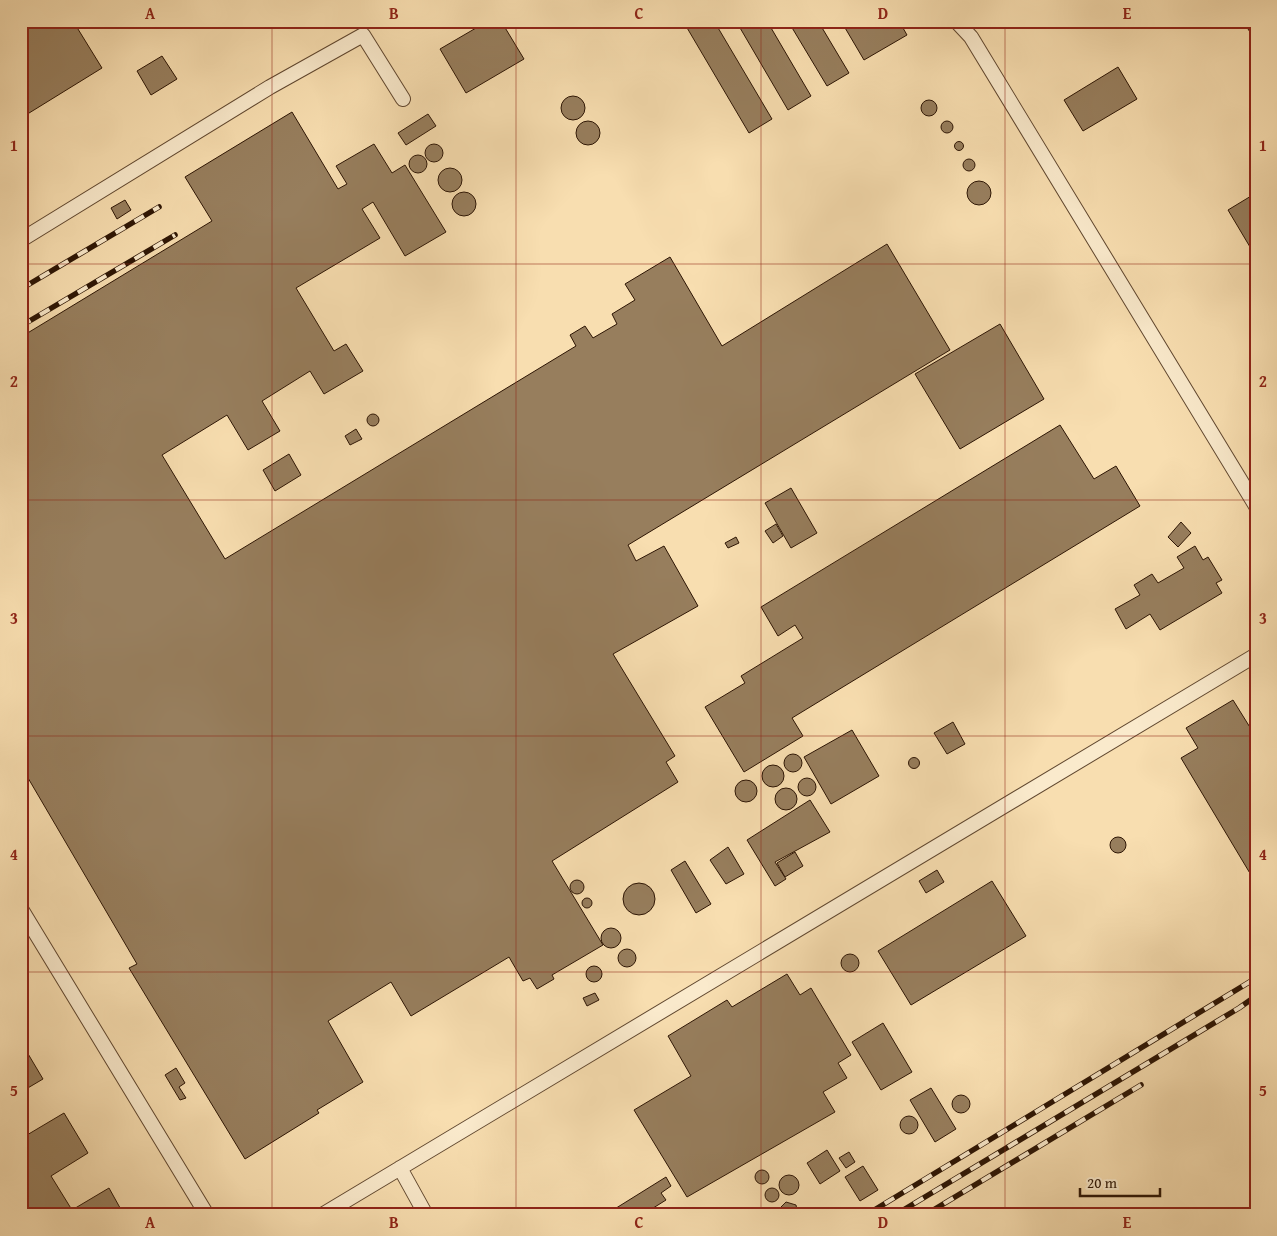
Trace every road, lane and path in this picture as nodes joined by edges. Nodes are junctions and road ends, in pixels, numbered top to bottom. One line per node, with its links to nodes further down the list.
1 (956, 21): 4 (lane)
2 (402, 99): 3 (lane)
3 (21, 240)
4 (1256, 506)
5 (1256, 655): 7 (lane)
6 (21, 909): 8 (lane)
7 (400, 1168): 9 (lane); 10 (lane)
8 (207, 1215)
9 (322, 1215)
10 (426, 1215)

